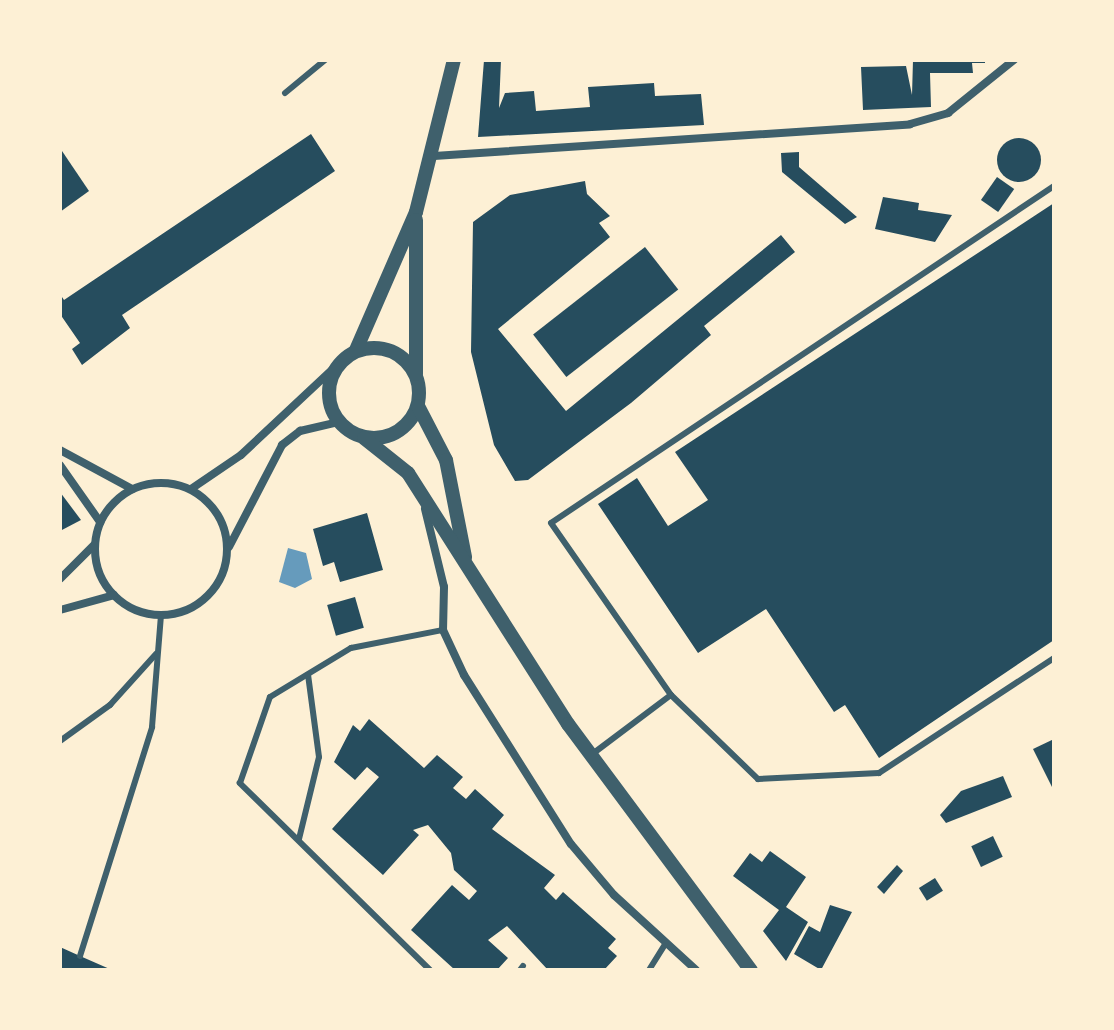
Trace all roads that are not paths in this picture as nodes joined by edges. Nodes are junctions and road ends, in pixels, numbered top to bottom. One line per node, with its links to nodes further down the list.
1 (325, 60): 4 (lane)
2 (454, 60): 5 (street)
3 (1014, 60): 5 (street)
4 (285, 93)
5 (434, 156): 7 (street)
6 (1054, 186): 31 (lane)
7 (416, 212): 8 (street); 10 (street)
8 (356, 350): 9 (street); 10 (street)
9 (336, 366): 12 (street); 17 (street)
10 (416, 374): 11 (street)
11 (418, 406): 13 (street); 22 (street)
12 (338, 422): 13 (street); 21 (street)
13 (364, 438): 18 (street)
14 (60, 450): 16 (street)
15 (60, 465): 19 (street)
16 (132, 489): 17 (street); 19 (street)
17 (191, 489): 21 (street)
18 (423, 496): 22 (street); 27 (street)
19 (100, 522): 20 (street)
20 (95, 544): 23 (street); 24 (street)
21 (228, 548): 26 (street)
22 (467, 569): 35 (street)
23 (60, 579)
24 (114, 595): 25 (street); 26 (street)
25 (60, 610)
26 (161, 616): 28 (lane)
27 (443, 630): 30 (lane); 37 (street)
28 (156, 654): 32 (lane); 38 (lane)
29 (1054, 658): 31 (lane)
30 (308, 675): 36 (lane); 36 (lane)
31 (671, 695): 35 (lane)
32 (72, 733): 33 (lane); 34 (lane)
33 (60, 741)
34 (60, 749)
35 (591, 755): 42 (street)
36 (299, 839): 39 (lane)
37 (666, 943): 40 (lane); 41 (street)
38 (80, 956)
39 (430, 970)
40 (649, 970)
41 (696, 970)
42 (751, 970)

